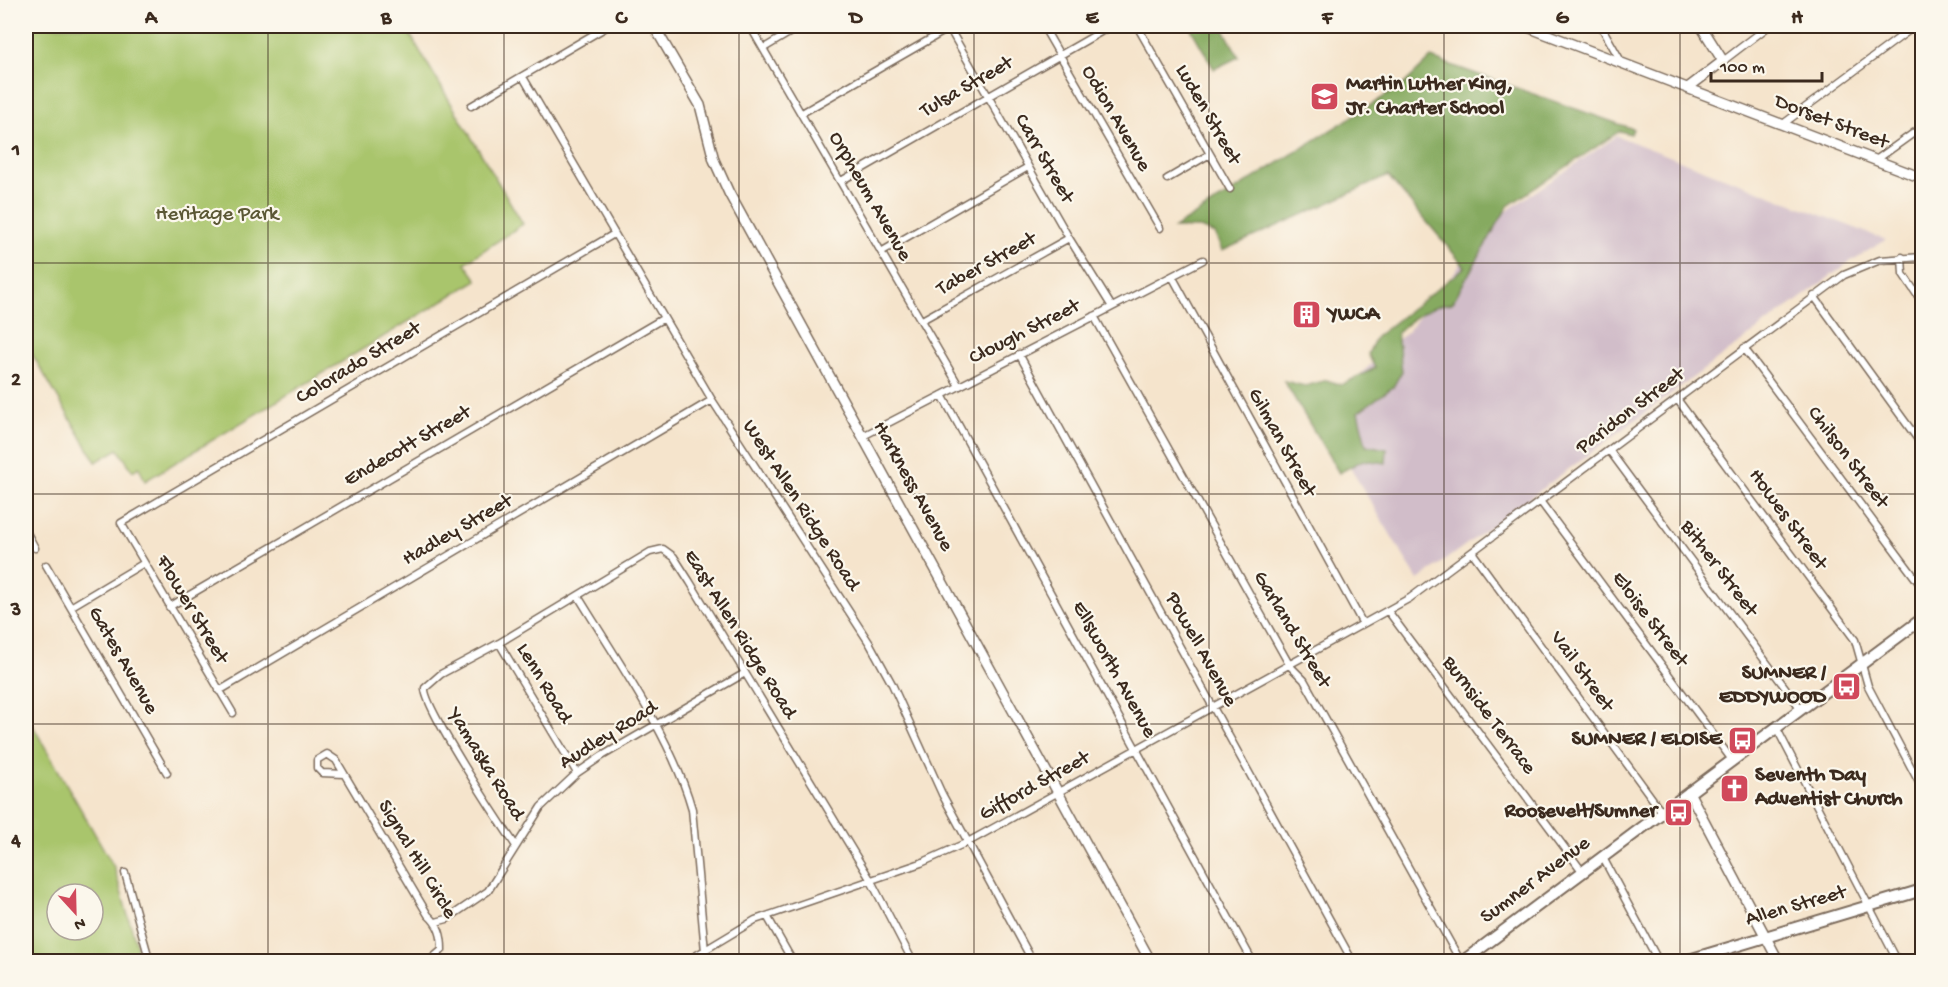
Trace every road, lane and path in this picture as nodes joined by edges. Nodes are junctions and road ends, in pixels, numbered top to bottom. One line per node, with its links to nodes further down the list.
1 (608, 26): 18 (street)
2 (750, 26): 14 (street, Orpheum Avenue)
3 (801, 26): 14 (street)
4 (950, 26): 20 (street, Carr Street); 22 (street)
5 (1043, 26): 15 (street, Odion Avenue)
6 (1111, 26): 15 (street, Tulsa Street)
7 (1137, 26): 25 (street, Luden Street)
8 (1525, 26): 17 (main road, Dorset Street)
9 (1601, 26): 17 (street)
10 (1701, 26): 16 (main road)
11 (1769, 26): 16 (street)
12 (1915, 26): 23 (street)
13 (657, 27): 52 (main road, Harkness Avenue)
14 (764, 48): 22 (street, Orpheum Avenue)
15 (1060, 54): 20 (street, Tulsa Street); 32 (street, Odion Avenue)
16 (1723, 61): 19 (main road)
17 (1623, 63): 19 (main road, Dorset Street)
18 (523, 77): 21 (street); 33 (street, West Allen Ridge Road)
19 (1689, 87): 23 (main road, Dorset Street)
20 (988, 94): 27 (street, Carr Street); 30 (street, Tulsa Street)
21 (471, 106)
22 (801, 113): 30 (street, Orpheum Avenue)
23 (1783, 124): 26 (main road, Dorset Street)
24 (1923, 127): 26 (street)
25 (1210, 154): 29 (street); 31 (street, Luden Street)
26 (1876, 160): 28 (main road, Dorset Street)
27 (1028, 167): 34 (street, Carr Street); 35 (street)
28 (1923, 178)
29 (1167, 179)
30 (841, 181): 35 (street, Orpheum Avenue)
31 (1230, 189)
32 (1160, 228)
33 (614, 234): 44 (street, West Allen Ridge Road); 56 (street, Colorado Street)
34 (1069, 238): 42 (street, Carr Street); 45 (street, Taber Street)
35 (881, 252): 45 (street, Orpheum Avenue)
36 (1902, 257): 37 (street, Paridon Street); 40 (street, Paridon Street); 41 (street)
37 (1923, 257)
38 (1203, 260): 39 (street, Clough Street)
39 (1172, 276): 42 (street, Clough Street); 68 (street, Gilman Street)
40 (1814, 296): 46 (street, Paridon Street); 53 (street)
41 (1923, 302)
42 (1112, 307): 43 (street, Clough Street)
43 (1094, 316): 47 (street, Clough Street); 71 (street, Garland Street)
44 (664, 318): 51 (street, West Allen Ridge Road); 65 (street, Endecott Street)
45 (922, 320): 48 (street, Orpheum Avenue)
46 (1744, 348): 50 (street, Paridon Street); 62 (street, Chilson Street)
47 (1019, 354): 48 (street, Clough Street); 75 (street, Powell Avenue)
48 (959, 386): 49 (street, Clough Street)
49 (942, 395): 52 (street, Clough Street); 80 (street, Ellsworth Avenue)
50 (1677, 399): 54 (street, Paridon Street); 70 (street, Howes Street)
51 (712, 400): 73 (street, Hadley Street); 89 (street, West Allen Ridge Road)
52 (863, 436): 87 (main road, Harkness Avenue)
53 (1923, 445)
54 (1609, 450): 55 (street, Paridon Street); 76 (street, Bither Street)
55 (1540, 501): 59 (street, Paridon Street); 81 (street, Eloise Street)
56 (121, 523): 60 (street, Flower Street)
57 (26, 531): 58 (street)
58 (35, 548)
59 (1472, 552): 66 (street, Paridon Street); 88 (street, Vail Street)
60 (144, 563): 64 (street); 65 (street, Flower Street)
61 (46, 565): 64 (street, Gates Avenue)
62 (1923, 587)
63 (578, 596): 69 (street, East Allen Ridge Road); 72 (street, East Allen Ridge Road); 78 (street)
64 (72, 606): 83 (street, Gates Avenue)
65 (169, 607): 73 (street, Flower Street)
66 (1388, 611): 68 (street, Gifford Street); 92 (street, Burnside Terrace)
67 (1923, 619): 70 (main road, Sumner Avenue)
68 (1363, 624): 71 (street, Gifford Street)
69 (499, 643): 74 (street, East Allen Ridge Road); 82 (street, Lenn Road)
70 (1863, 663): 76 (main road, Sumner Avenue); 85 (street, Howes Street)
71 (1290, 666): 75 (street, Gifford Street); 111 (street, Garland Street)
72 (745, 673): 78 (street, Audley Road); 94 (street, East Allen Ridge Road)
73 (219, 691): 77 (street, Flower Street)
74 (427, 702): 90 (street, Yamaska Road)
75 (1214, 708): 80 (street, Gifford Street); 110 (street, Powell Avenue)
76 (1801, 709): 79 (main road, Sumner Avenue)
77 (233, 713)
78 (655, 726): 82 (street, Audley Road); 100 (street)
79 (1776, 727): 81 (main road, Sumner Avenue); 96 (street)
80 (1137, 749): 87 (street, Gifford Street); 109 (street, Ellsworth Avenue)
81 (1732, 760): 86 (main road, Sumner Avenue)
82 (577, 773): 90 (street, Audley Road)
83 (167, 774)
84 (344, 774): 84 (street, Signal Hill Circle); 98 (street, Signal Hill Circle)
85 (1923, 788)
86 (1689, 792): 88 (main road, Sumner Avenue); 99 (main road)
87 (1059, 793): 89 (street, Gifford Street); 108 (main road, Harkness Avenue)
88 (1662, 812): 91 (main road, Sumner Avenue)
89 (968, 842): 94 (street, Gifford Street); 107 (street, West Allen Ridge Road)
90 (516, 846): 98 (street, Audley Road)
91 (1602, 856): 92 (main road, Sumner Avenue); 112 (street)
92 (1582, 871): 111 (main road, Sumner Avenue)
93 (125, 873): 101 (street)
94 (870, 879): 97 (street, Gifford Street); 106 (street, East Allen Ridge Road)
95 (1923, 890): 96 (main road, Allen Street)
96 (1868, 906): 99 (main road, Allen Street); 115 (street)
97 (767, 916): 100 (street, Gifford Street); 105 (street)
98 (436, 922): 102 (street, Signal Hill Circle)
99 (1766, 936): 113 (main road, Allen Street); 114 (main road)
100 (705, 950): 103 (street, Gifford Street); 104 (street)
101 (150, 962)
102 (428, 962)
103 (685, 962)
104 (706, 962)
105 (793, 962)
106 (913, 962)
107 (1033, 962)
108 (1151, 962)
109 (1253, 962)
110 (1353, 962)
111 (1462, 962)
112 (1659, 962)
113 (1682, 962)
114 (1779, 962)
115 (1898, 962)

